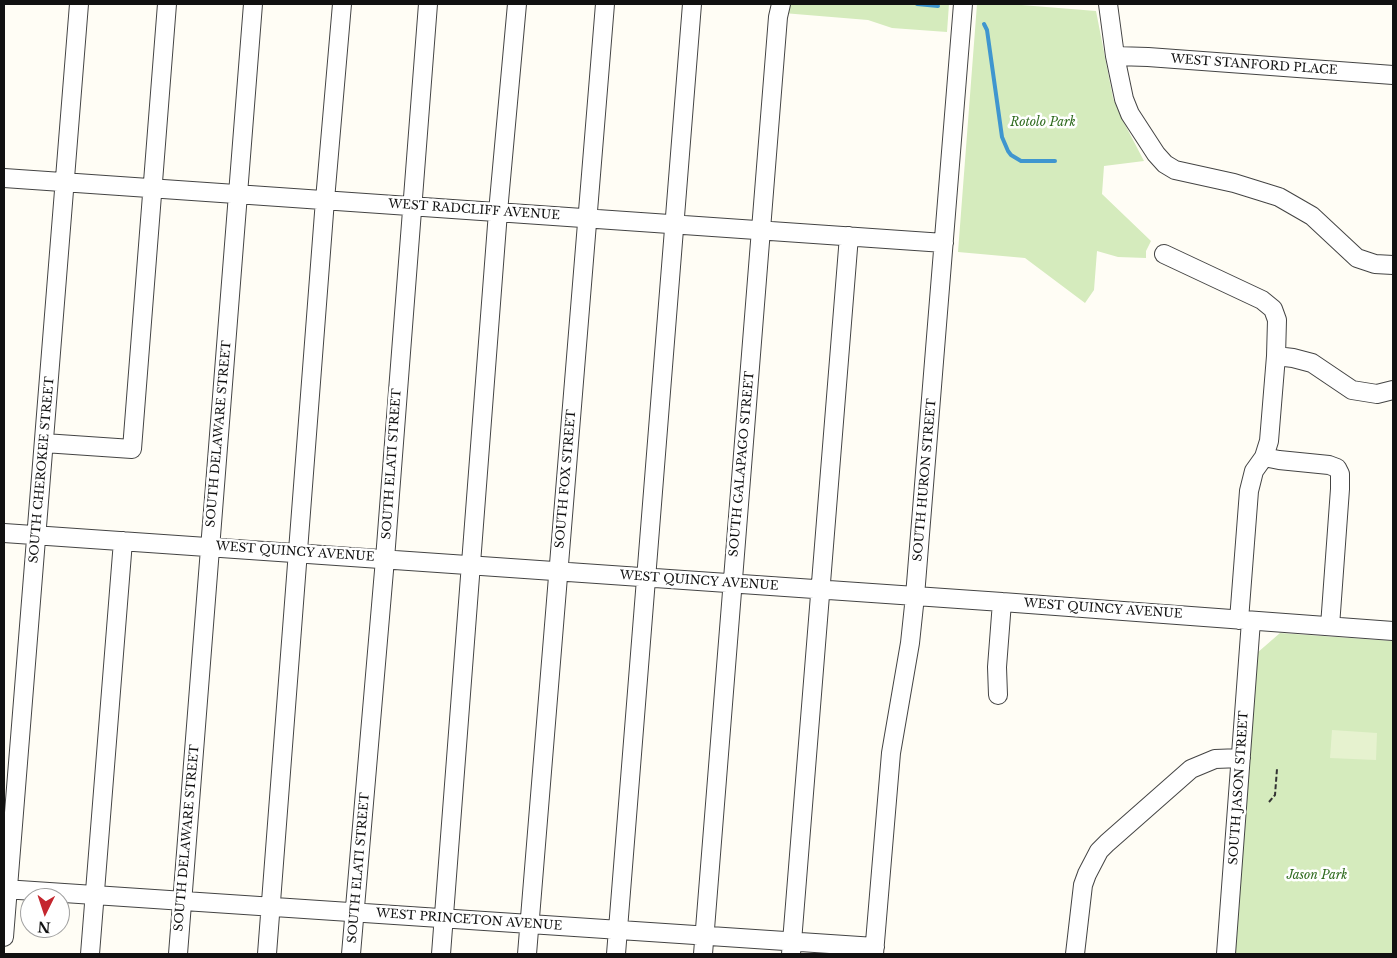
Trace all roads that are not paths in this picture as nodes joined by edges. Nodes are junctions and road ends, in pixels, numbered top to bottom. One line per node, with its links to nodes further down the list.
1 (79, 4): 15 (street, SOUTH CHEROKEE STREET)
2 (167, 4): 16 (street)
3 (253, 4): 17 (street, SOUTH DELAWARE STREET)
4 (342, 4): 18 (street)
5 (428, 4): 19 (street, SOUTH ELATI STREET)
6 (516, 4): 20 (street)
7 (605, 4): 21 (street, SOUTH FOX STREET)
8 (692, 4): 22 (street)
9 (782, 4): 23 (street, SOUTH GALAPAGO STREET)
10 (963, 4): 25 (street, SOUTH HURON STREET)
11 (1108, 4): 12 (street)
12 (1115, 56): 13 (street, WEST STANFORD PLACE); 27 (street)
13 (1393, 75)
14 (4, 178): 15 (street, WEST RADCLIFF AVENUE)
15 (65, 182): 16 (street, WEST RADCLIFF AVENUE); 30 (street, SOUTH CHEROKEE STREET)
16 (152, 188): 17 (street, WEST RADCLIFF AVENUE); 30 (street)
17 (239, 195): 18 (street, WEST RADCLIFF AVENUE); 35 (street, SOUTH DELAWARE STREET)
18 (325, 200): 19 (street, WEST RADCLIFF AVENUE); 36 (street)
19 (412, 206): 20 (street, WEST RADCLIFF AVENUE); 37 (street, SOUTH ELATI STREET)
20 (498, 212): 21 (street, WEST RADCLIFF AVENUE); 38 (street)
21 (587, 218): 22 (street, WEST RADCLIFF AVENUE); 39 (street, SOUTH FOX STREET)
22 (674, 224): 23 (street, WEST RADCLIFF AVENUE); 40 (street)
23 (761, 230): 24 (street, WEST RADCLIFF AVENUE); 41 (street, SOUTH GALAPAGO STREET)
24 (849, 236): 25 (street, WEST RADCLIFF AVENUE); 42 (street)
25 (944, 243): 43 (street, SOUTH HURON STREET)
26 (1164, 254): 28 (street)
27 (1393, 266)
28 (1276, 356): 29 (street); 31 (street, SOUTH JASON STREET)
29 (1393, 390)
30 (44, 443): 33 (street, SOUTH CHEROKEE STREET)
31 (1264, 457): 45 (street, SOUTH JASON STREET); 46 (street)
32 (4, 533): 33 (street, WEST QUINCY AVENUE)
33 (36, 535): 34 (street, WEST QUINCY AVENUE); 50 (street, SOUTH CHEROKEE STREET)
34 (123, 541): 35 (street, WEST QUINCY AVENUE); 51 (street)
35 (210, 547): 36 (street, WEST QUINCY AVENUE); 52 (street, SOUTH DELAWARE STREET)
36 (298, 552): 37 (street, WEST QUINCY AVENUE); 53 (street)
37 (385, 559): 38 (street, WEST QUINCY AVENUE); 54 (street, SOUTH ELATI STREET)
38 (472, 565): 39 (street, WEST QUINCY AVENUE); 55 (street)
39 (559, 571): 40 (street, WEST QUINCY AVENUE); 56 (street, SOUTH FOX STREET)
40 (645, 577): 41 (street, WEST QUINCY AVENUE); 57 (street)
41 (733, 583): 42 (street, WEST QUINCY AVENUE); 58 (street, SOUTH GALAPAGO STREET)
42 (820, 589): 43 (street, WEST QUINCY AVENUE); 60 (street)
43 (915, 596): 44 (street, WEST QUINCY AVENUE); 61 (street, SOUTH HURON STREET)
44 (1002, 602): 45 (street, WEST QUINCY AVENUE); 48 (street)
45 (1245, 620): 46 (street, WEST QUINCY AVENUE); 49 (street, SOUTH JASON STREET)
46 (1330, 626): 47 (street, WEST QUINCY AVENUE)
47 (1393, 631)
48 (998, 695)
49 (1241, 758): 70 (street); 71 (street, SOUTH JASON STREET)
50 (6, 889): 51 (street, WEST PRINCETON AVENUE); 59 (street, SOUTH CHEROKEE STREET)
51 (95, 895): 52 (street, WEST PRINCETON AVENUE); 62 (street)
52 (182, 901): 53 (street, WEST PRINCETON AVENUE); 63 (street, SOUTH DELAWARE STREET)
53 (270, 907): 54 (street, WEST PRINCETON AVENUE); 64 (street)
54 (356, 912): 55 (street, WEST PRINCETON AVENUE); 65 (street, SOUTH ELATI STREET)
55 (444, 918): 56 (street, WEST PRINCETON AVENUE); 66 (street)
56 (529, 925): 57 (street, WEST PRINCETON AVENUE); 67 (street, SOUTH FOX STREET)
57 (618, 930): 58 (street, WEST PRINCETON AVENUE); 68 (street)
58 (704, 936): 60 (street, WEST PRINCETON AVENUE); 69 (street, SOUTH GALAPAGO STREET)
59 (4, 937)
60 (791, 948): 61 (street, WEST PRINCETON AVENUE)
61 (874, 950)
62 (90, 954)
63 (178, 954)
64 (266, 954)
65 (351, 954)
66 (441, 954)
67 (527, 954)
68 (616, 954)
69 (703, 954)
70 (1075, 954)
71 (1226, 954)

